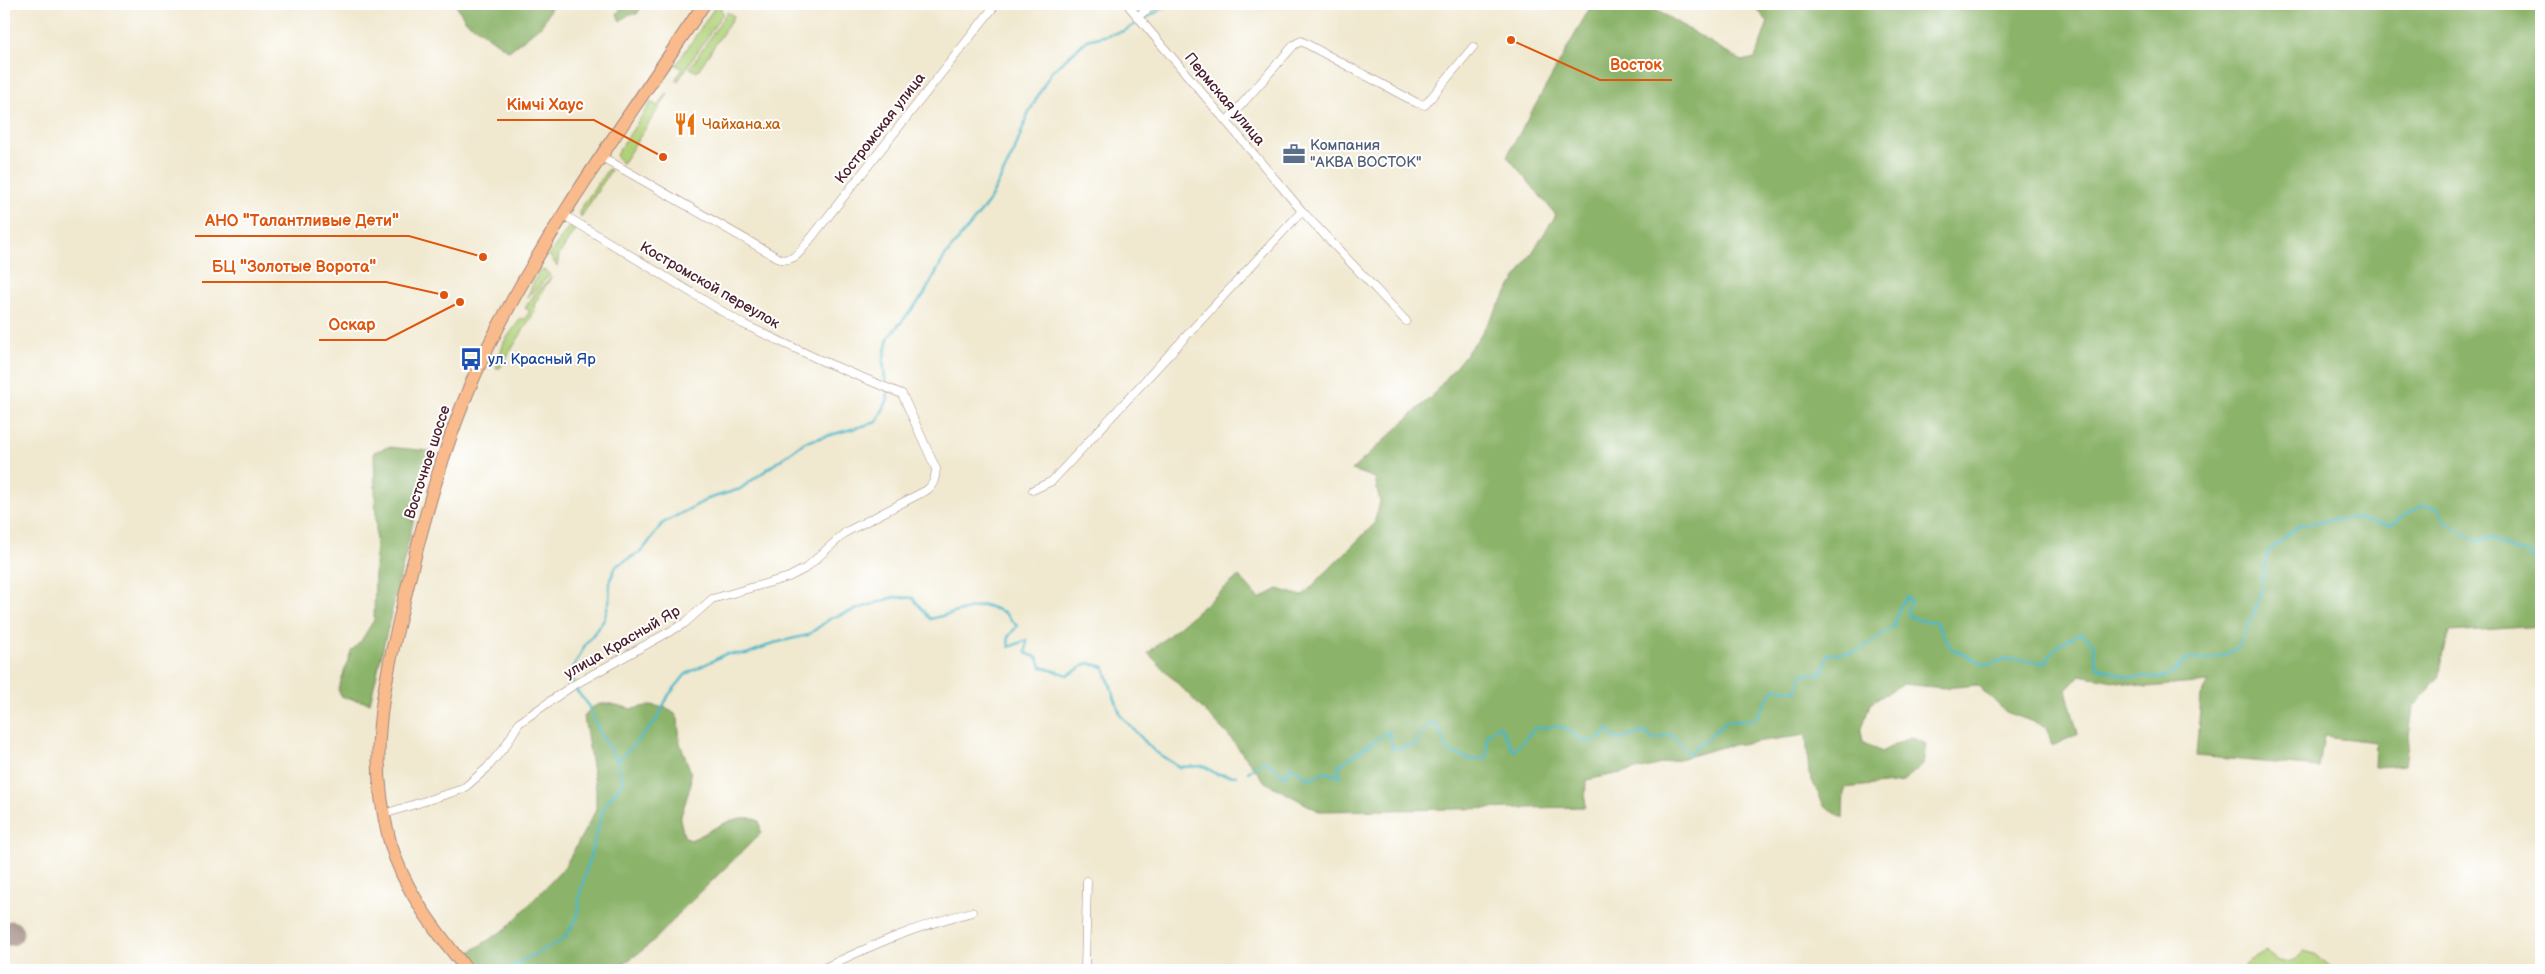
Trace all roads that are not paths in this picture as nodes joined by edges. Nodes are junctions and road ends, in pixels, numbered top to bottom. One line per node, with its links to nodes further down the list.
1 (704, 4): 8 (main road, Восточное шоссе)
2 (996, 4): 8 (street, Костромская улица)
3 (1127, 4): 5 (street, Пермская улица)
4 (1154, 4): 5 (street)
5 (1137, 16): 7 (street, Пермская улица)
6 (1473, 47): 7 (street)
7 (1227, 121): 9 (street, Пермская улица)
8 (602, 156): 10 (main road, Восточное шоссе)
9 (1302, 211): 11 (street, Пермская улица); 13 (street)
10 (564, 215): 12 (street, Костромской переулок); 14 (main road, Восточное шоссе)
11 (1406, 321)
12 (902, 394): 14 (street, улица Красный Яр)
13 (1033, 490)
14 (384, 814): 17 (main road, Восточное шоссе)
15 (1087, 881): 19 (street)
16 (972, 912): 18 (street)
17 (467, 970)
18 (820, 970)
19 (1085, 970)

